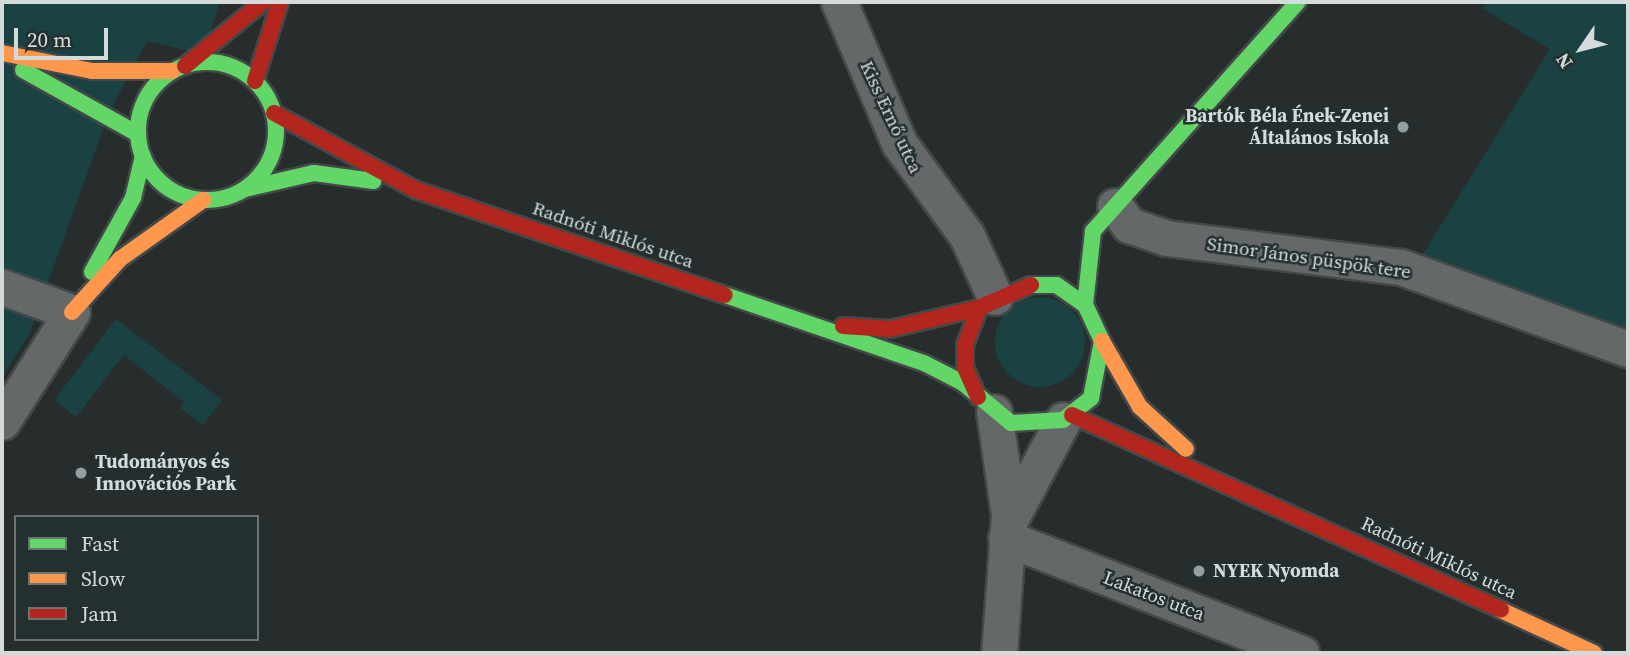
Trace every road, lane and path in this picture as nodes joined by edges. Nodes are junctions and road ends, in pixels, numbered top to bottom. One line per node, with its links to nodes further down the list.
1 (263, 2): 7 (street)
2 (280, 2): 8 (street)
3 (839, 2): 17 (street, Kiss Ernő utca)
4 (1298, 2): 15 (street)
5 (2, 53): 7 (street)
6 (2, 61): 10 (street)
7 (179, 68): 8 (street); 10 (street)
8 (255, 81): 9 (street)
9 (274, 113): 12 (street); 13 (street, Radnóti Miklós utca)
10 (138, 134): 11 (street)
11 (143, 156): 14 (street); 19 (street)
12 (245, 189): 13 (street, Radnóti Miklós utca); 14 (street)
13 (416, 190): 20 (street, Radnóti Miklós utca)
14 (203, 200): 19 (street)
15 (1115, 206): 18 (street); 22 (street, Simor János püspök tere)
16 (2, 287): 19 (street)
17 (987, 303): 18 (street); 20 (street, Radnóti Miklós utca); 23 (street)
18 (1084, 305): 21 (street)
19 (72, 312): 25 (street)
20 (795, 321): 23 (street, Radnóti Miklós utca)
21 (1102, 341): 24 (street); 26 (street, Radnóti Miklós utca)
22 (1628, 349)
23 (986, 405): 24 (street); 27 (street)
24 (1067, 417): 26 (street, Radnóti Miklós utca); 27 (street)
25 (2, 422)
26 (1267, 502): 30 (street, Radnóti Miklós utca)
27 (1006, 538): 28 (street); 29 (street, Lakatos utca)
28 (999, 653)
29 (1301, 653)
30 (1594, 653)

